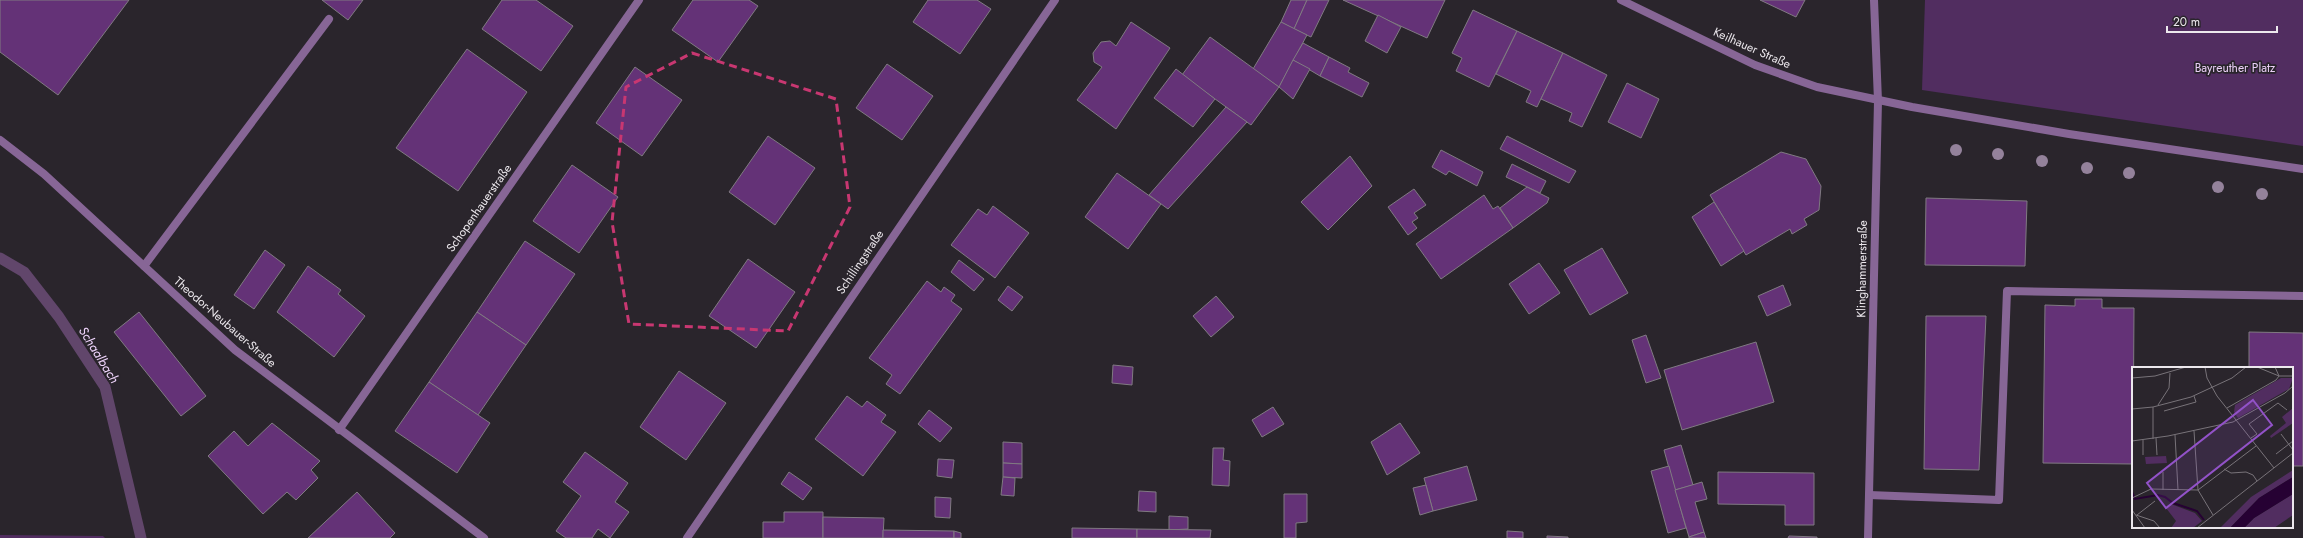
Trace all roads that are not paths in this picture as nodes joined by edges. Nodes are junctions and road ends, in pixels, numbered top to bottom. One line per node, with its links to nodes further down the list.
1 (639, 0): 11 (street, Schopenhauerstraße)
2 (1055, 0): 14 (street, Schillingstraße)
3 (1622, 0): 6 (street, Keilhauer Straße)
4 (1874, 0): 6 (street, Klinghammerstraße)
5 (329, 19): 9 (street)
6 (1878, 101): 8 (street); 12 (street, Klinghammerstraße)
7 (0, 140): 9 (street, Theodor-Neubauer-Straße)
8 (2303, 169)
9 (144, 266): 11 (street, Theodor-Neubauer-Straße)
10 (2303, 296): 12 (street)
11 (339, 430): 13 (street, Theodor-Neubauer-Straße)
12 (1869, 496): 15 (street, Klinghammerstraße)
13 (484, 538)
14 (687, 538)
15 (1868, 538)

